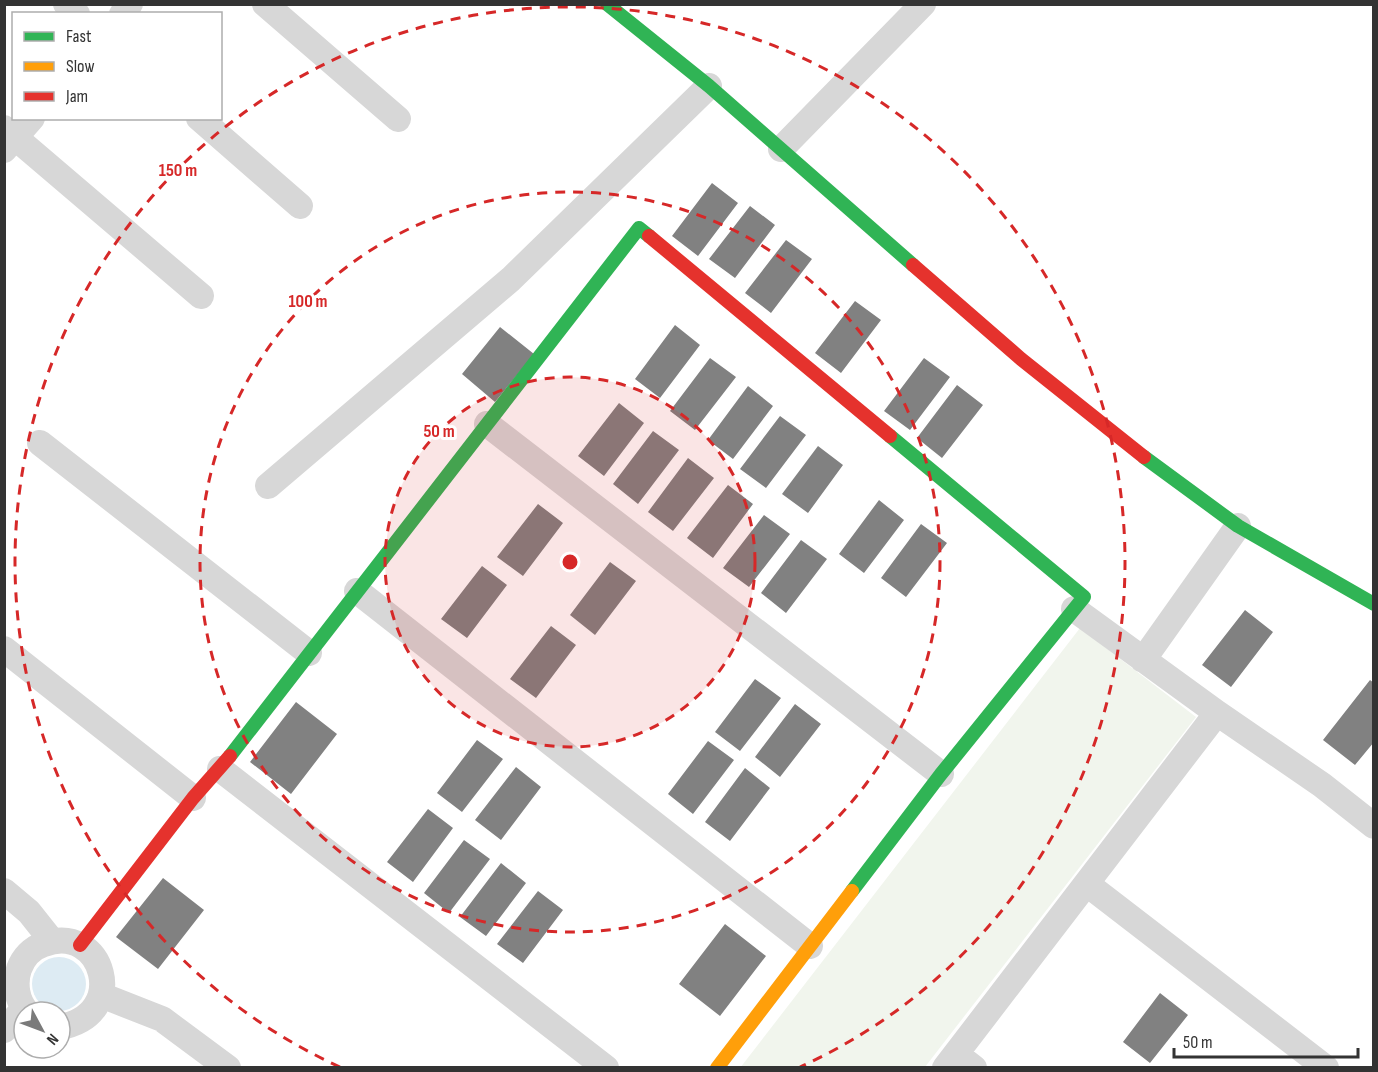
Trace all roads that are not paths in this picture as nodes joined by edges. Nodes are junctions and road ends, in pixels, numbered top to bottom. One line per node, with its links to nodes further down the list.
1 (265, 4): 5 (street)
2 (607, 4): 4 (street)
3 (923, 4): 8 (street)
4 (709, 86): 8 (street); 13 (street)
5 (398, 118)
6 (201, 120): 9 (street)
7 (14, 134): 10 (street)
8 (781, 149): 14 (street)
9 (300, 207)
10 (201, 296)
11 (487, 424): 15 (street); 17 (street); 23 (street)
12 (40, 443): 19 (street)
13 (268, 486)
14 (1238, 526): 16 (street); 20 (street)
15 (357, 591): 19 (street); 32 (street)
16 (1374, 604)
17 (1074, 609): 20 (street); 23 (street)
18 (4, 650): 25 (street)
19 (309, 653): 22 (street)
20 (1143, 660): 21 (street)
21 (1217, 713): 24 (street); 28 (street)
22 (220, 769): 25 (street); 38 (street)
23 (941, 774): 32 (street)
24 (1322, 785): 26 (street); 27 (street)
25 (193, 798): 31 (street)
26 (1374, 806)
27 (1374, 826)
28 (1087, 884): 36 (street); 40 (street)
29 (4, 891): 30 (street)
30 (52, 941): 31 (street); 34 (street)
31 (80, 945): 33 (street)
32 (810, 946): 39 (street)
33 (101, 995): 35 (street); 37 (street)
34 (20, 1000)
35 (72, 1024)
36 (958, 1063)
37 (228, 1068)
38 (606, 1068)
39 (717, 1068)
40 (1326, 1068)

